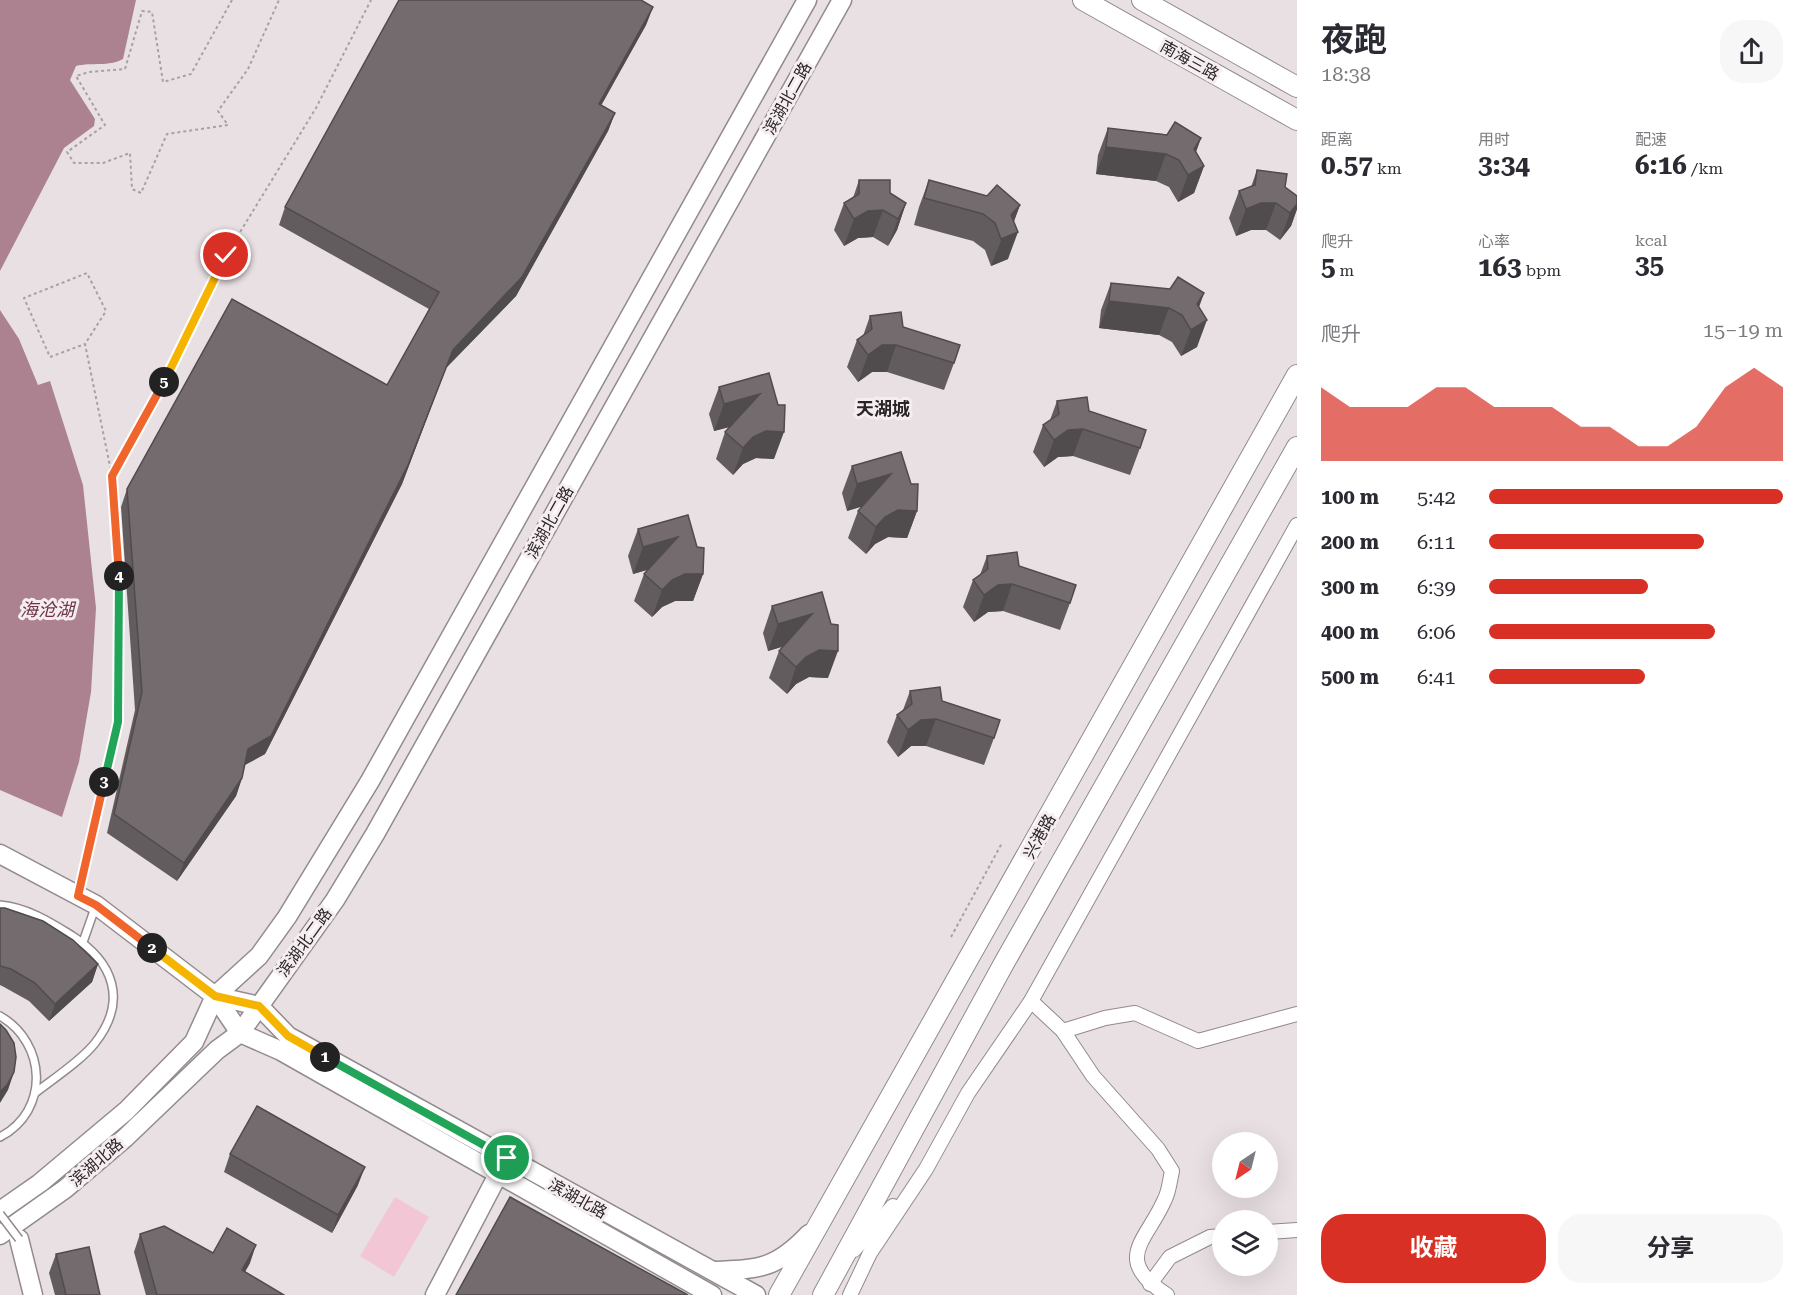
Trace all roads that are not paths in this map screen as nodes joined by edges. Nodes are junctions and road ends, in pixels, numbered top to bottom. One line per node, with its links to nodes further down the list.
1 (807, 0): 14 (street, 滨湖北二路)
2 (842, 0): 16 (street, 滨湖北二路)
3 (1083, 0): 6 (main road, 南海三路)
4 (1142, 0): 5 (main road, 南海三路)
5 (1297, 87)
6 (1297, 120)
7 (1297, 375): 27 (main road, 兴港路)
8 (1297, 447): 33 (main road, 兴港路)
9 (1297, 525): 15 (street)
10 (0, 854): 12 (street)
11 (0, 905): 13 (lane)
12 (96, 905): 13 (lane); 14 (street)
13 (83, 942): 21 (lane)
14 (215, 996): 16 (street); 20 (street); 26 (street, 滨湖北路)
15 (1031, 1001): 19 (street); 24 (street)
16 (259, 1006): 20 (street, 滨湖北二路); 23 (street, 滨湖北路)
17 (1297, 1014): 19 (street)
18 (0, 1016): 21 (lane)
19 (1063, 1031): 35 (street)
20 (240, 1033): 25 (street, 滨湖北路); 30 (street, 滨湖北路)
21 (35, 1093): 22 (lane)
22 (0, 1137)
23 (507, 1158): 25 (street); 34 (street, 滨湖北路)
24 (926, 1169): 33 (street); 42 (street)
25 (497, 1176): 36 (street, 滨湖北路); 38 (street)
26 (0, 1212): 32 (lane, bridge)
27 (814, 1228): 34 (street); 40 (main road, 兴港路)
28 (1297, 1230): 29 (street)
29 (1278, 1231)
30 (0, 1235)
31 (1212, 1237): 35 (street)
32 (19, 1239): 37 (street)
33 (837, 1269): 41 (main road, 兴港路)
34 (711, 1271): 39 (street, 滨湖北路)
35 (1150, 1284): 43 (street)
36 (706, 1293)
37 (33, 1295)
38 (435, 1295)
39 (756, 1295)
40 (779, 1295)
41 (823, 1295)
42 (850, 1295)
43 (1167, 1295)

